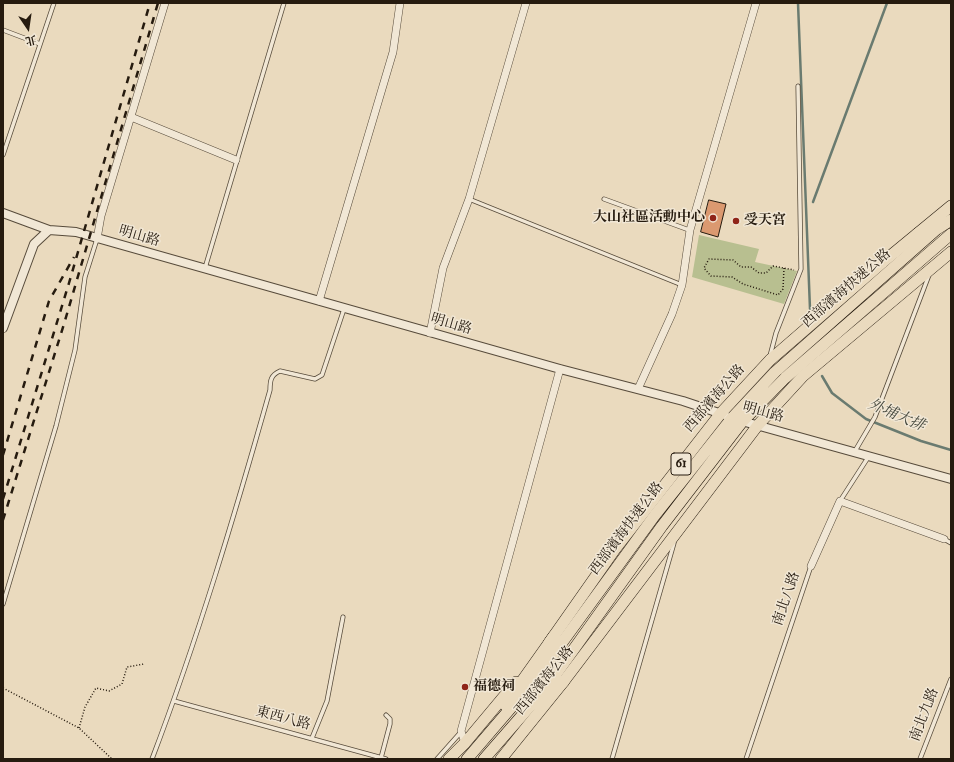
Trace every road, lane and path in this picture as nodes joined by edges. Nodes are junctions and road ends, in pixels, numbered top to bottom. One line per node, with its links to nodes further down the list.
1 (54, 3): 8 (lane)
2 (165, 3): 10 (street)
3 (284, 3): 12 (lane)
4 (400, 3): 29 (street)
5 (526, 3): 13 (street)
6 (756, 3): 20 (street)
7 (3, 30): 8 (lane)
8 (40, 44): 11 (lane)
9 (798, 86): 27 (lane)
10 (131, 117): 12 (street); 22 (street)
11 (3, 155)
12 (236, 160): 25 (lane)
13 (469, 199): 28 (lane); 32 (street)
14 (604, 199): 20 (lane)
15 (951, 205): 17 (main road)
16 (3, 213): 19 (street, 明山路)
17 (946, 214): 33 (main road, 西部濱海公路 / 61)
18 (951, 220): 37 (main road, 西部濱海快速公路 / 61)
19 (49, 230): 22 (street, 明山路); 31 (street)
20 (690, 230): 28 (street)
21 (951, 234): 37 (main road, 西部濱海快速公路 / 61)
22 (97, 239): 25 (street, 明山路); 46 (lane)
23 (951, 252): 26 (main road, 西部濱海公路)
24 (784, 268): 24 (path); 27 (path)
25 (205, 269): 29 (street, 明山路)
26 (932, 269): 38 (main road, 西部濱海公路); 39 (lane)
27 (800, 272): 33 (lane)
28 (682, 285): 35 (street)
29 (319, 301): 30 (street, 明山路)
30 (344, 309): 32 (street, 明山路); 53 (lane)
31 (3, 328)
32 (430, 333): 34 (street, 明山路)
33 (769, 361): 36 (main road, 西部濱海公路 / 61)
34 (560, 370): 35 (street, 明山路); 56 (street)
35 (638, 389): 36 (street, 明山路)
36 (721, 413): 37 (street, 明山路); 48 (main road, 西部濱海公路 / 61)
37 (737, 420): 38 (street, 明山路); 65 (main road, 西部濱海快速公路 / 61); 66 (main road, 西部濱海快速公路 / 61)
38 (758, 426): 39 (street, 明山路); 43 (main road, 西部濱海公路)
39 (855, 451): 40 (street, 明山路)
40 (869, 455): 41 (street, 明山路); 42 (lane, 南北八路)
41 (951, 479)
42 (840, 501): 44 (street); 45 (street, 南北八路)
43 (676, 536): 51 (main road, 西部濱海公路); 68 (lane)
44 (948, 541)
45 (812, 566): 69 (lane, 南北八路)
46 (3, 604)
47 (343, 616): 57 (lane)
48 (554, 636): 58 (main road, 西部濱海公路 / 61); 65 (main road)
49 (144, 664): 55 (path)
50 (951, 679): 70 (lane, 南北九路)
51 (564, 681): 66 (main road); 67 (main road, 西部濱海公路)
52 (3, 688): 55 (path)
53 (174, 701): 57 (lane, 東西八路); 61 (lane)
54 (386, 714): 59 (lane)
55 (79, 728): 60 (path)
56 (461, 731): 58 (street); 63 (lane)
57 (312, 738): 59 (lane, 東西八路)
58 (465, 743): 64 (main road, 西部濱海公路 / 61)
59 (381, 758): 62 (lane, 東西八路)
60 (112, 759)
61 (152, 759)
62 (386, 759)
63 (437, 759)
64 (449, 759)
65 (467, 759)
66 (485, 759)
67 (501, 759)
68 (612, 759)
69 (746, 759)
70 (920, 759)

